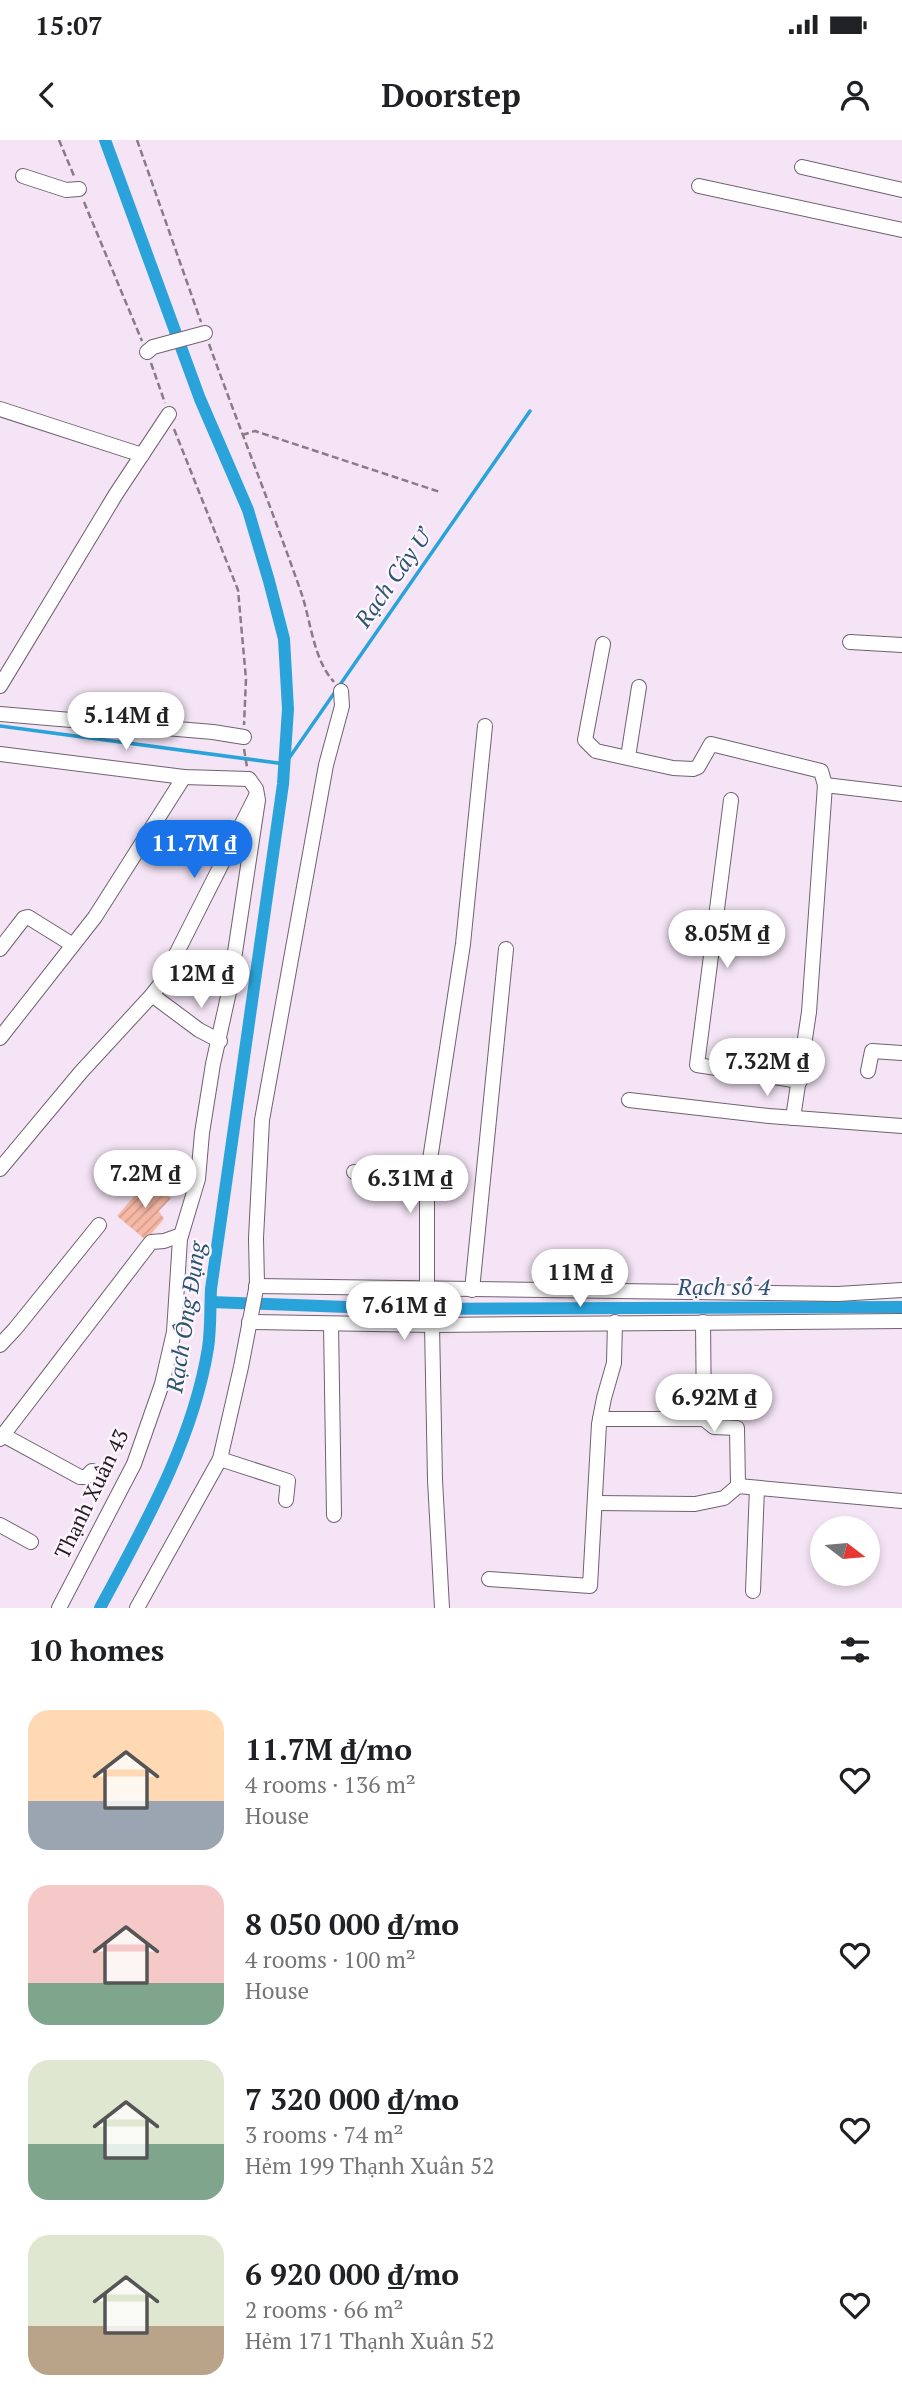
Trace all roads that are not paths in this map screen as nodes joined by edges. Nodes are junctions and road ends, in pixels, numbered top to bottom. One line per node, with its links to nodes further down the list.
1 (802, 167): 5 (street)
2 (23, 176): 4 (street)
3 (699, 186): 6 (street)
4 (79, 189)
5 (902, 190)
6 (902, 230)
7 (201, 334): 8 (street)
8 (150, 349)
9 (0, 409): 11 (street)
10 (169, 414): 11 (street)
11 (142, 455): 15 (street)
12 (850, 642): 14 (street)
13 (603, 644): 22 (street)
14 (902, 645)
15 (0, 686)
16 (639, 687): 22 (street)
17 (341, 691): 45 (street)
18 (0, 714): 20 (street)
19 (485, 726): 42 (street)
20 (243, 740)
21 (0, 754): 23 (street)
22 (628, 757): 24 (street)
23 (184, 777): 25 (street); 28 (street)
24 (825, 785): 26 (street); 36 (street)
25 (257, 793): 31 (street); 33 (street, Thạnh Xuân 43)
26 (902, 794)
27 (731, 800): 36 (street)
28 (74, 945): 29 (street); 32 (street)
29 (0, 949)
30 (506, 949): 47 (street)
31 (152, 995): 33 (street); 40 (street)
32 (0, 1038)
33 (220, 1041): 44 (street, Thạnh Xuân 43)
34 (902, 1053): 35 (street)
35 (869, 1071)
36 (800, 1081): 38 (street)
37 (629, 1100): 38 (street)
38 (793, 1118): 39 (street)
39 (902, 1126)
40 (0, 1169)
41 (354, 1172): 42 (street)
42 (427, 1179): 46 (street)
43 (99, 1225): 55 (street)
44 (181, 1235): 58 (street); 71 (street, Thạnh Xuân 43)
45 (256, 1287): 46 (street); 50 (street)
46 (427, 1289): 47 (street); 54 (street)
47 (472, 1290): 48 (street)
48 (902, 1290)
49 (902, 1321): 52 (street)
50 (250, 1322): 53 (street); 59 (street)
51 (615, 1322): 52 (street); 54 (street); 56 (street)
52 (703, 1322): 57 (street)
53 (331, 1324): 54 (street); 66 (street)
54 (431, 1324): 73 (street)
55 (0, 1345)
56 (600, 1419): 57 (street); 65 (street)
57 (704, 1419): 61 (street)
58 (1, 1437): 60 (street)
59 (220, 1459): 63 (street); 72 (street)
60 (92, 1471)
61 (737, 1486): 62 (street); 65 (street)
62 (757, 1488): 64 (street); 70 (street)
63 (286, 1500)
64 (902, 1501)
65 (596, 1503): 69 (street)
66 (334, 1515)
67 (0, 1525): 68 (street)
68 (31, 1542)
69 (489, 1579)
70 (753, 1591)
71 (59, 1608)
72 (137, 1608)
73 (442, 1608)

